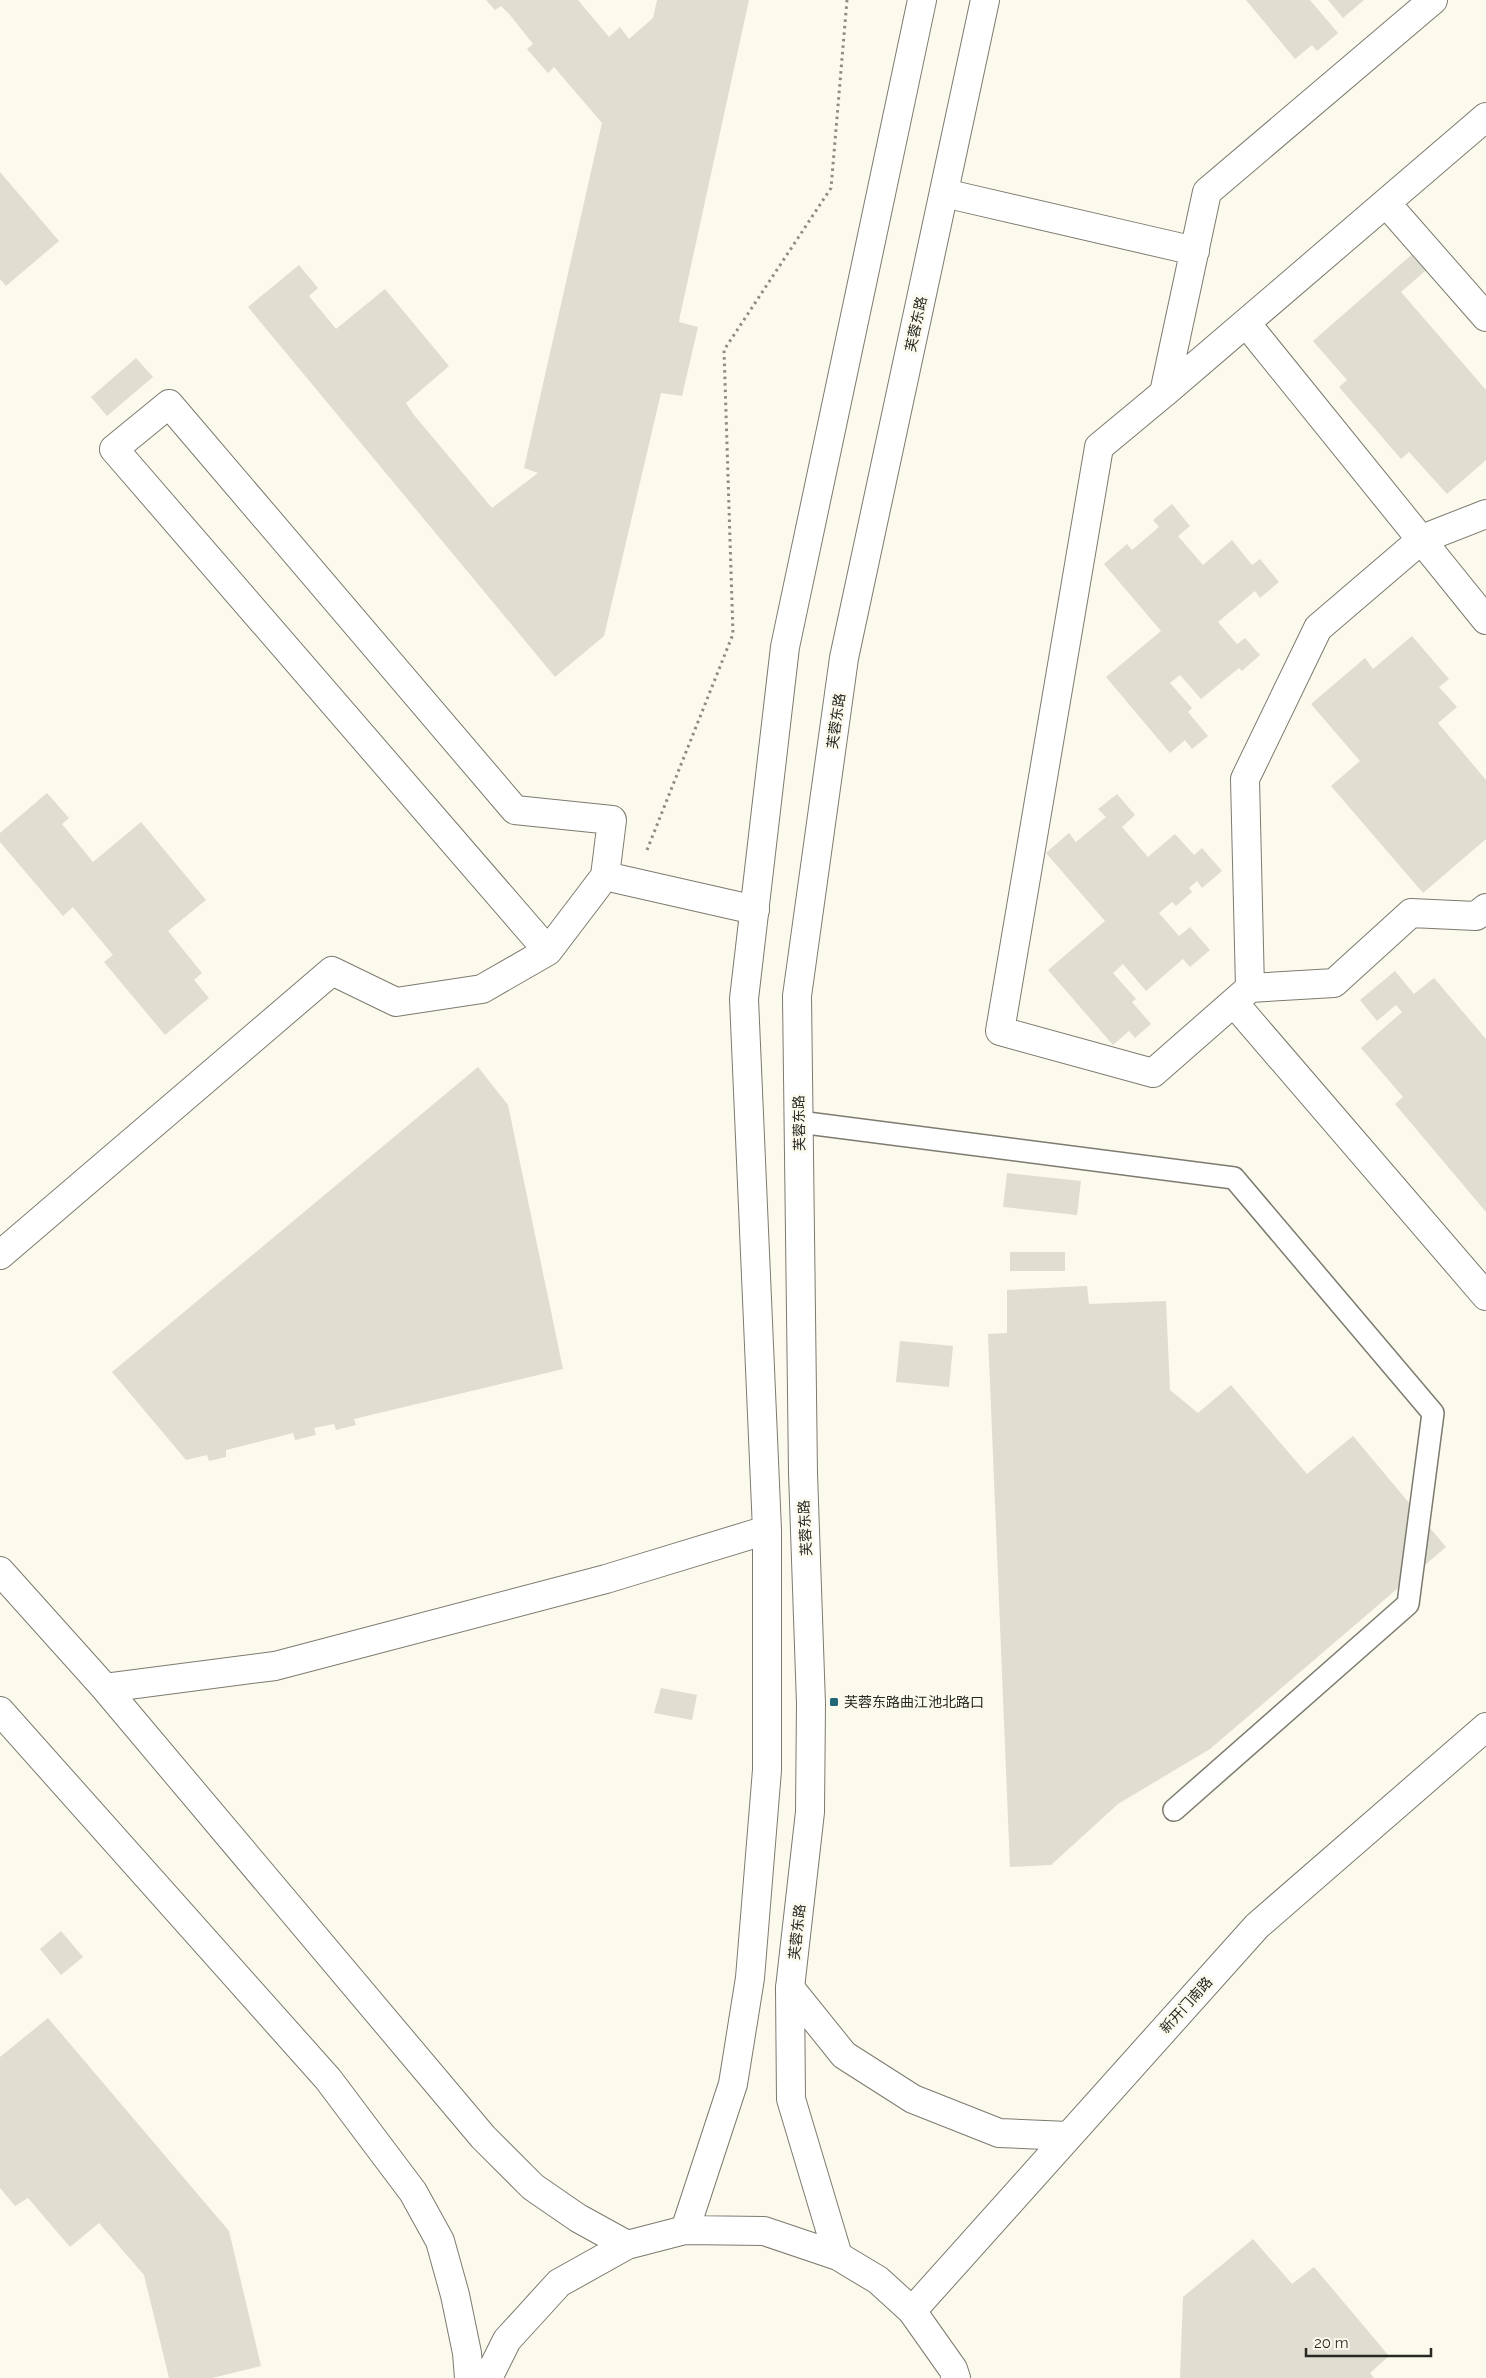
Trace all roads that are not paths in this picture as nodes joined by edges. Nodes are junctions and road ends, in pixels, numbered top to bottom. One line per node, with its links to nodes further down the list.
1 (922, 0): 16 (main road)
2 (985, 0): 5 (main road, 芙蓉东路)
3 (1434, 0): 7 (main road)
4 (1486, 116): 6 (main road)
5 (944, 193): 7 (main road); 19 (main road, 芙蓉东路)
6 (1386, 203): 8 (main road); 9 (main road)
7 (1194, 251): 10 (main road)
8 (1486, 317)
9 (1246, 323): 10 (main road); 12 (main road)
10 (1164, 393): 18 (main road)
11 (1486, 514): 12 (main road)
12 (1422, 539): 13 (main road); 18 (main road)
13 (1486, 620)
14 (604, 876): 16 (main road); 17 (main road); 17 (main road)
15 (1486, 908): 18 (main road)
16 (755, 910): 22 (main road)
17 (548, 951): 20 (main road)
18 (1242, 996): 21 (main road)
19 (799, 1122): 27 (lane); 28 (main road, 芙蓉东路)
20 (0, 1255)
21 (1486, 1296)
22 (767, 1530): 24 (main road); 30 (main road)
23 (0, 1570): 24 (main road)
24 (105, 1688): 31 (main road)
25 (0, 1711): 34 (main road)
26 (1486, 1727): 29 (main road, 新开门南路)
27 (1174, 1810)
28 (790, 1988): 29 (main road); 32 (main road, 芙蓉东路)
29 (1068, 2136): 33 (main road, 新开门南路)
30 (685, 2230): 31 (main road); 32 (main road)
31 (627, 2245): 35 (main road)
32 (838, 2256): 33 (main road)
33 (912, 2311): 36 (main road)
34 (469, 2378)
35 (488, 2378)
36 (956, 2378)

